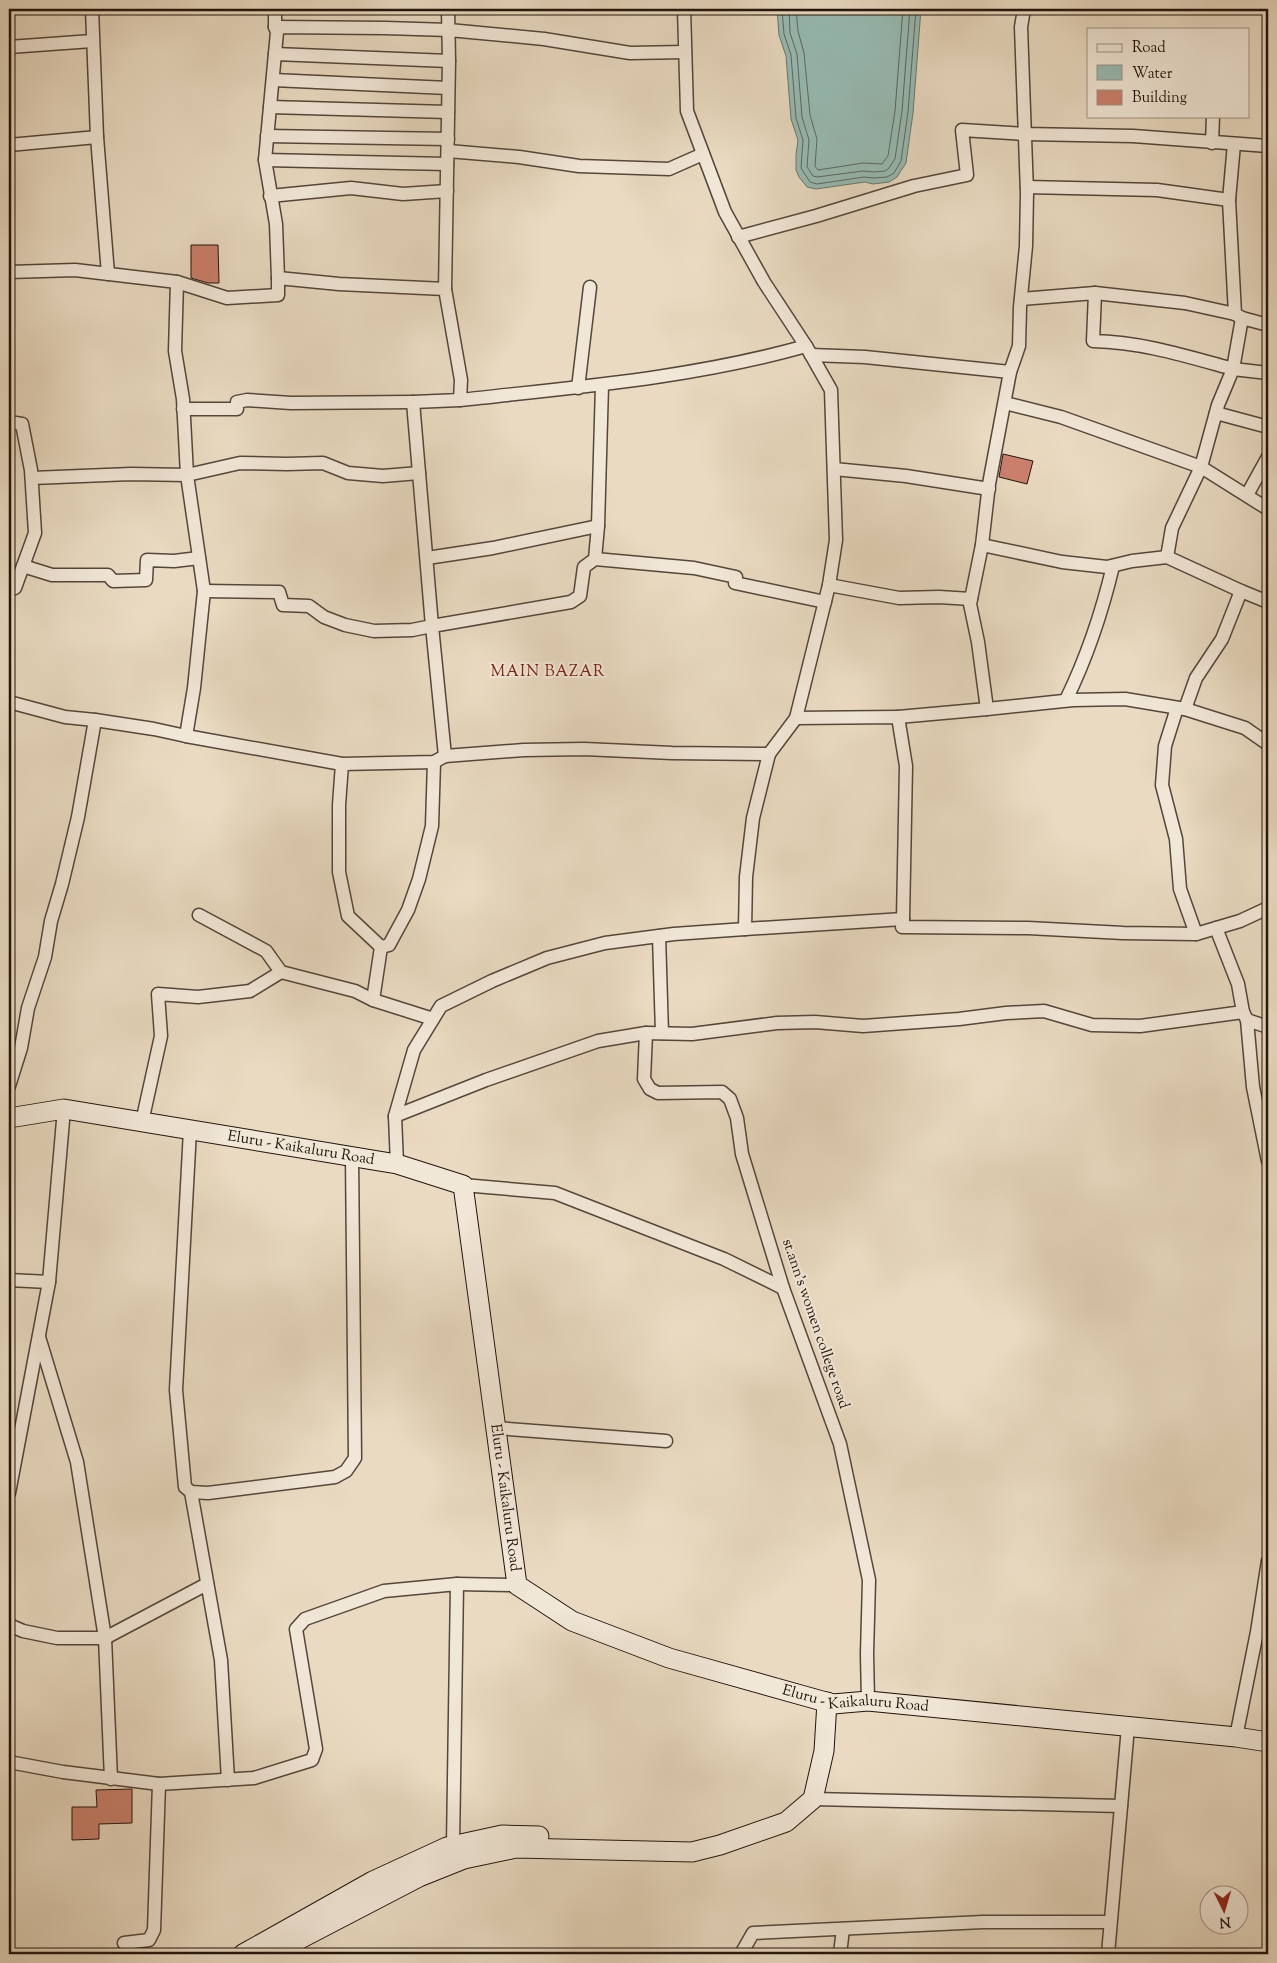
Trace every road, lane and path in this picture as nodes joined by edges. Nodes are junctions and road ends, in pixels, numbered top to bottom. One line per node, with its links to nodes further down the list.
1 (92, 9): 8 (street)
2 (275, 9): 6 (street)
3 (448, 9): 7 (street)
4 (684, 9): 10 (street)
5 (1024, 9): 18 (street)
6 (275, 27): 7 (street); 11 (street)
7 (449, 30): 10 (street); 12 (street)
8 (92, 41): 9 (street); 19 (street)
9 (9, 47)
10 (685, 52): 26 (street)
11 (275, 54): 12 (street); 13 (street)
12 (449, 61): 14 (street)
13 (272, 80): 14 (street); 15 (street)
14 (448, 88): 16 (street)
15 (270, 107): 16 (street); 20 (street)
16 (448, 112): 25 (street)
17 (1213, 118): 21 (street)
18 (1025, 134): 21 (street); 28 (street); 32 (street)
19 (97, 136): 23 (street); 34 (street)
20 (267, 136): 25 (street); 27 (street)
21 (1212, 143): 22 (street)
22 (1234, 144): 24 (street); 31 (street)
23 (9, 145)
24 (1268, 146)
25 (448, 151): 26 (street); 27 (street); 29 (street)
26 (703, 154): 32 (street)
27 (265, 160): 30 (street)
28 (1027, 187): 31 (street); 40 (street)
29 (447, 191): 30 (street); 38 (street)
30 (270, 196): 35 (street)
31 (1229, 200): 41 (street)
32 (738, 237): 43 (street)
33 (9, 272): 34 (street)
34 (108, 274): 36 (street)
35 (278, 278): 36 (street); 38 (street)
36 (176, 282): 52 (street)
37 (590, 286): 48 (street)
38 (445, 289): 49 (street)
39 (1095, 293): 40 (street); 41 (street); 44 (street)
40 (1021, 299): 45 (street)
41 (1238, 316): 42 (street); 44 (street)
42 (1268, 324)
43 (808, 350): 45 (street); 47 (street); 58 (street)
44 (1233, 369): 46 (street); 53 (street)
45 (1010, 372): 51 (street)
46 (1268, 372)
47 (602, 385): 48 (street); 65 (street)
48 (578, 388): 49 (street)
49 (460, 400): 50 (street)
50 (413, 402): 52 (street); 59 (street)
51 (1005, 403): 57 (street); 62 (street)
52 (183, 409): 60 (street)
53 (1216, 414): 55 (street); 57 (street)
54 (9, 422): 61 (street)
55 (1268, 427)
56 (1268, 457): 63 (street)
57 (1201, 467): 63 (street); 67 (street)
58 (834, 469): 62 (street); 73 (street)
59 (419, 473): 60 (street); 69 (street)
60 (187, 475): 61 (street); 68 (street)
61 (32, 478): 71 (street)
62 (989, 489): 66 (street)
63 (1247, 495): 64 (street)
64 (1268, 509)
65 (598, 526): 69 (street); 70 (street)
66 (982, 545): 72 (street); 77 (street)
67 (1167, 557): 72 (street); 75 (street)
68 (199, 558): 71 (street); 76 (street)
69 (427, 558): 80 (street)
70 (595, 559): 78 (street); 80 (street)
71 (23, 566): 74 (street)
72 (1113, 566): 81 (street)
73 (829, 584): 77 (street); 78 (street)
74 (9, 590)
75 (1241, 590): 79 (street); 83 (street)
76 (204, 591): 80 (street); 88 (street)
77 (971, 599): 84 (street)
78 (825, 602): 86 (street)
79 (1268, 602)
80 (432, 626): 91 (street)
81 (1066, 700): 83 (street); 84 (street)
82 (9, 702): 87 (street)
83 (1181, 708): 89 (street); 98 (street)
84 (987, 709): 85 (street)
85 (898, 716): 86 (street); 95 (street)
86 (796, 718): 90 (street)
87 (95, 720): 88 (street); 108 (street)
88 (186, 736): 92 (street)
89 (1268, 744)
90 (769, 754): 91 (street); 97 (street)
91 (439, 759): 92 (street); 100 (street)
92 (342, 764): 100 (street)
93 (1268, 908): 96 (street)
94 (199, 915): 101 (street)
95 (903, 919): 97 (street); 98 (street)
96 (1216, 928): 98 (street); 103 (street)
97 (745, 929): 99 (street)
98 (1196, 934)
99 (659, 936): 104 (street); 107 (street)
100 (381, 947): 102 (street)
101 (281, 972): 102 (street); 112 (street)
102 (373, 1000): 104 (street)
103 (1245, 1016): 105 (street); 107 (street); 115 (street)
104 (433, 1019): 110 (street)
105 (1268, 1027)
106 (646, 1033): 107 (street); 110 (street); 120 (street, st.ann's women college road)
107 (662, 1033)
108 (9, 1086)
109 (64, 1109): 111 (main road, Eluru - Kaikaluru Road); 112 (main road, Eluru - Kaikaluru Road); 119 (street)
110 (395, 1116): 116 (street)
111 (9, 1118)
112 (142, 1122): 113 (main road, Eluru - Kaikaluru Road)
113 (190, 1130): 114 (main road, Eluru - Kaikaluru Road); 124 (street)
114 (352, 1156): 116 (main road, Eluru - Kaikaluru Road); 124 (street)
115 (1268, 1161)
116 (397, 1164): 117 (main road, Eluru - Kaikaluru Road)
117 (462, 1185): 120 (street); 122 (main road, Eluru - Kaikaluru Road)
118 (9, 1280): 119 (street)
119 (49, 1282): 121 (street)
120 (783, 1288): 133 (street, st.ann's women college road)
121 (38, 1337): 125 (street); 132 (street)
122 (496, 1428): 123 (street); 130 (main road, Eluru - Kaikaluru Road)
123 (666, 1441)
124 (191, 1492): 128 (street)
125 (9, 1493)
126 (1268, 1561): 127 (street)
127 (1267, 1574): 136 (street)
128 (207, 1584): 132 (street); 140 (street)
129 (457, 1584): 130 (street); 140 (street); 145 (street)
130 (517, 1585): 134 (main road, Eluru - Kaikaluru Road)
131 (9, 1625): 132 (street)
132 (105, 1638): 139 (street)
133 (868, 1701): 134 (main road, Eluru - Kaikaluru Road); 135 (main road, Eluru - Kaikaluru Road)
134 (826, 1702): 142 (main road)
135 (1128, 1727): 136 (main road, Eluru - Kaikaluru Road); 143 (street)
136 (1236, 1737): 137 (main road, Eluru - Kaikaluru Road)
137 (1268, 1742)
138 (9, 1762): 139 (street)
139 (111, 1779): 141 (street)
140 (228, 1780): 141 (street)
141 (159, 1784): 148 (street)
142 (813, 1799): 143 (street); 144 (main road)
143 (1120, 1806): 146 (street)
144 (720, 1845): 145 (main road); 150 (main road)
145 (453, 1846): 149 (main road)
146 (1110, 1922): 147 (street); 153 (street)
147 (843, 1929): 151 (street); 152 (street)
148 (124, 1943)
149 (243, 1954)
150 (271, 1954)
151 (741, 1954)
152 (840, 1954)
153 (1108, 1954)

